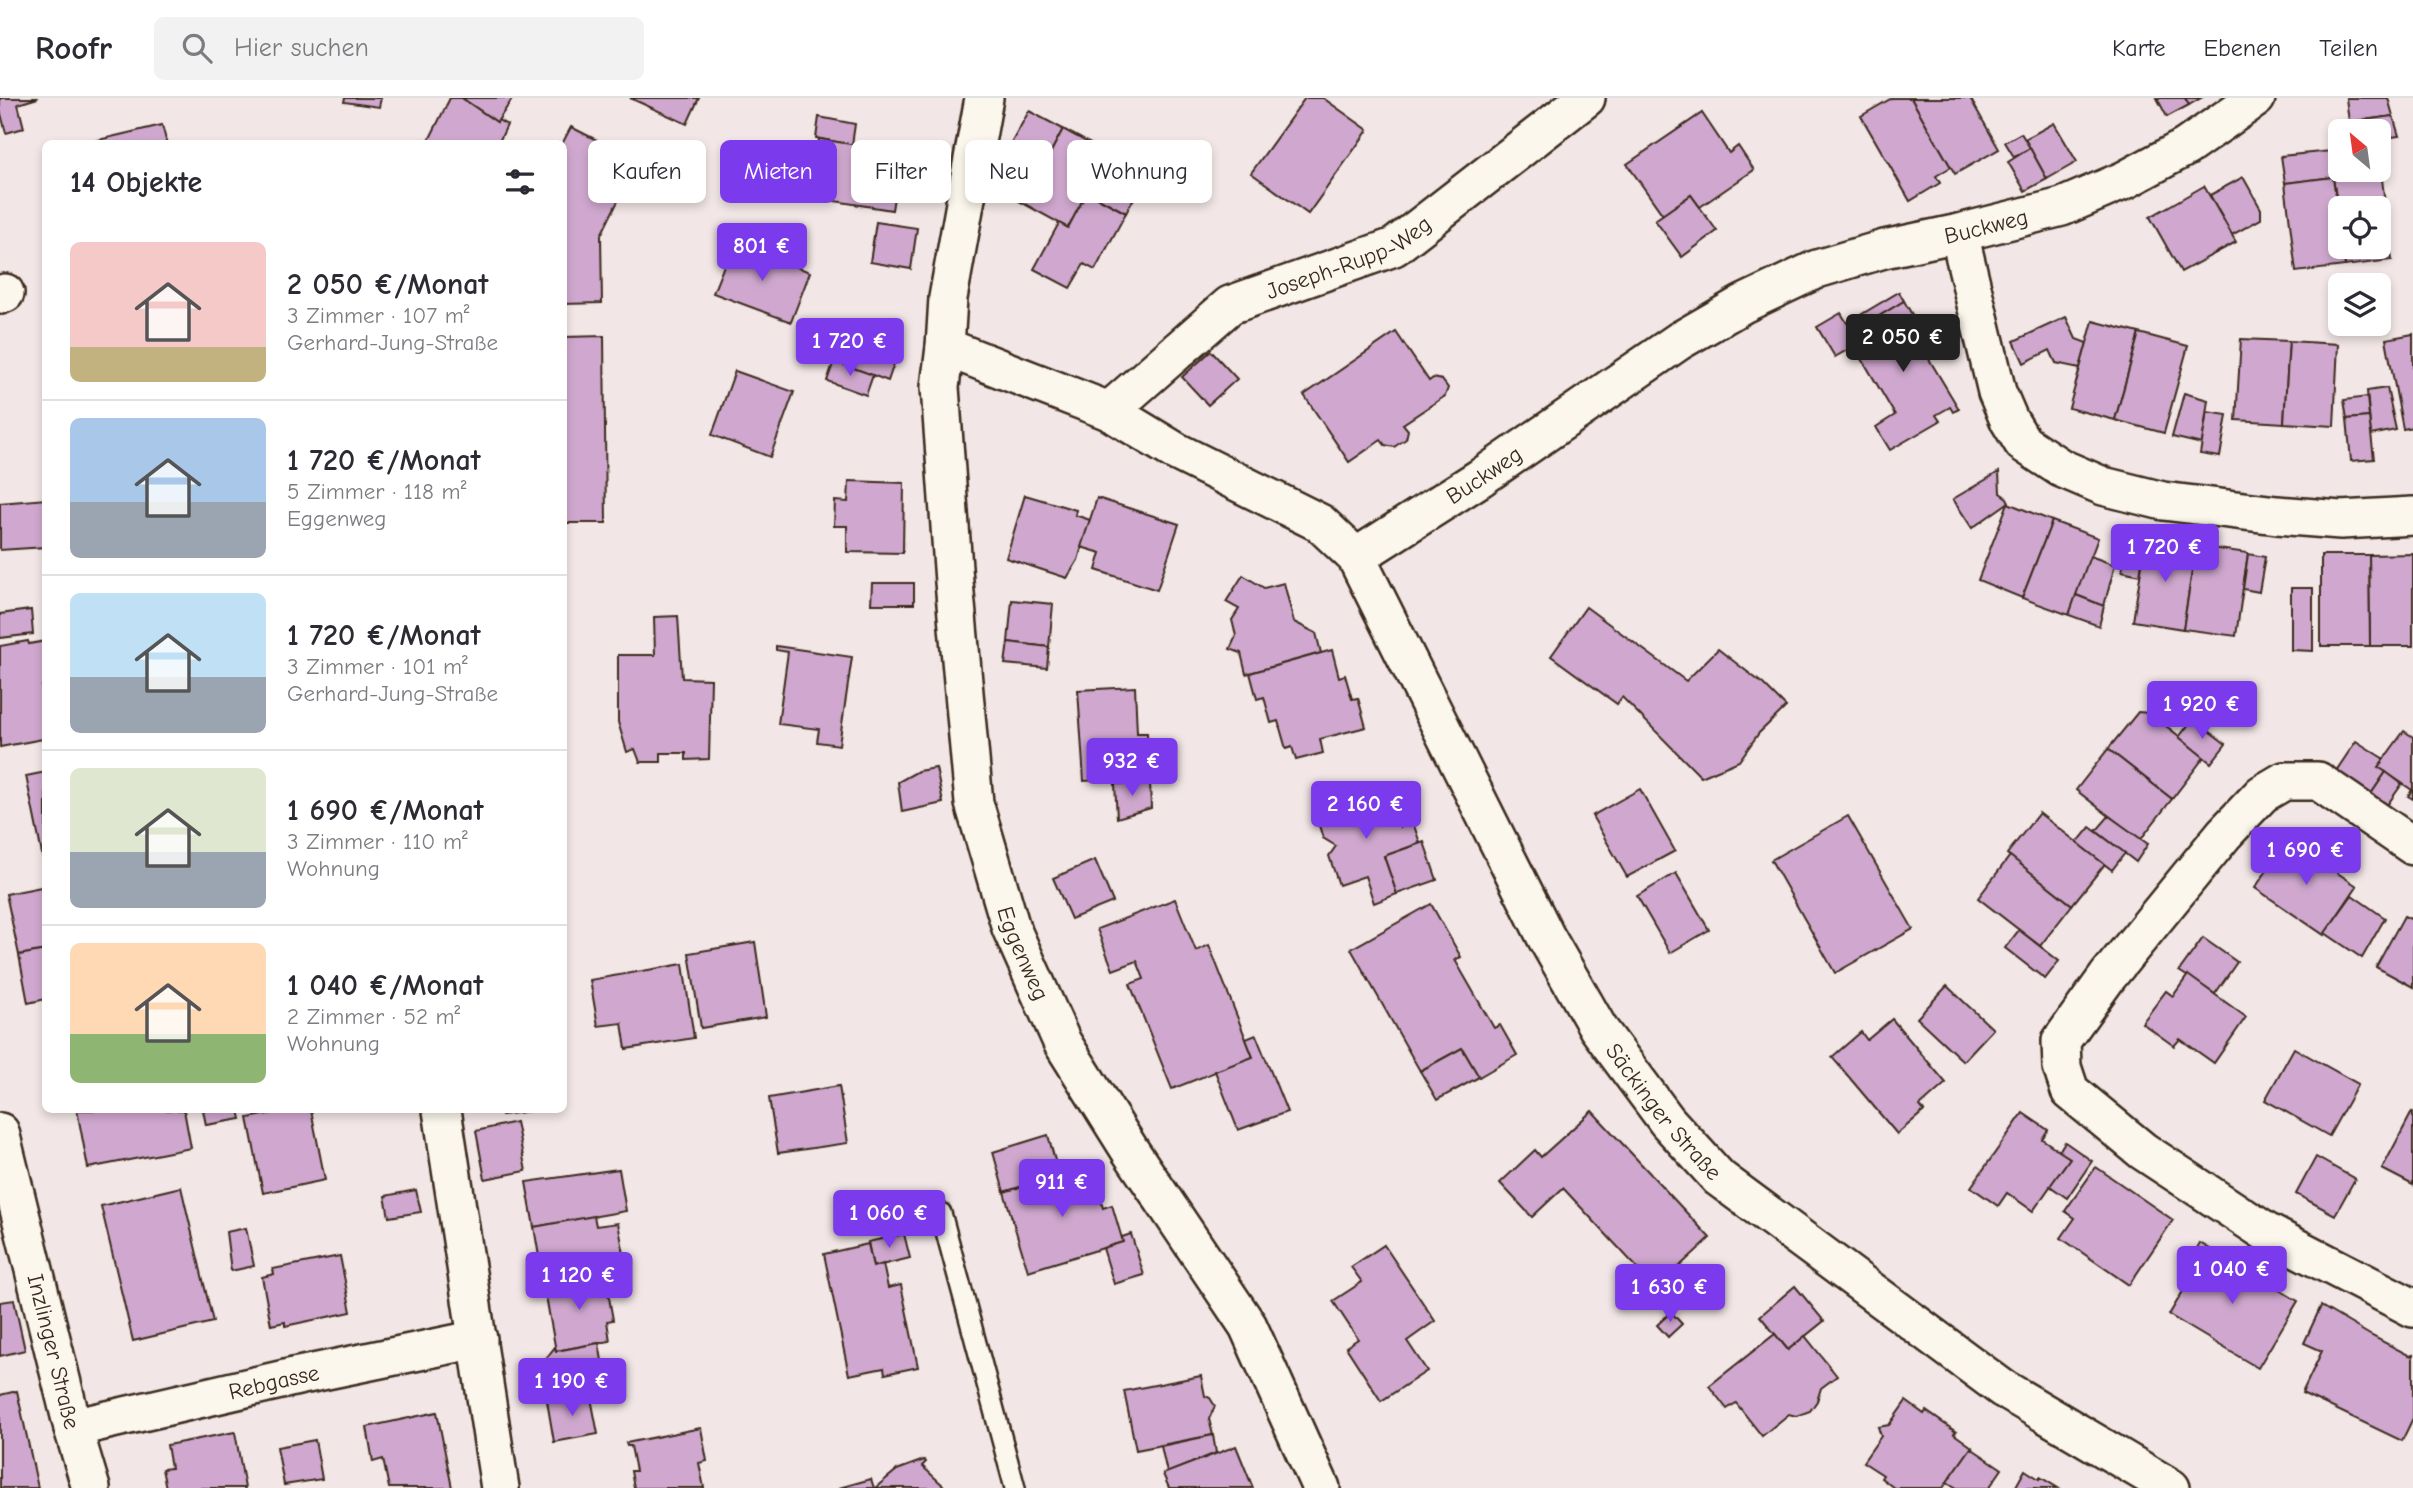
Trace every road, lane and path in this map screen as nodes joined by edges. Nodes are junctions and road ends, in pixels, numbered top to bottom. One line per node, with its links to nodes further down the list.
1 (984, 98): 5 (street)
2 (1586, 98): 6 (street, Joseph-Rupp-Weg)
3 (2256, 98): 4 (street, Buckweg)
4 (1959, 233): 7 (street); 8 (street, Buckweg)
5 (945, 347): 6 (street); 19 (street, Eggenweg)
6 (1109, 411): 8 (street)
7 (2413, 516)
8 (1356, 557): 20 (street, Säckinger Straße)
9 (2413, 846): 13 (street)
10 (442, 1113): 14 (street)
11 (0, 1132): 15 (street, Inzlinger Straße)
12 (941, 1213): 18 (lane)
13 (2413, 1308)
14 (478, 1339): 15 (street, Rebgasse); 17 (street)
15 (73, 1428): 16 (street, Inzlinger Straße)
16 (91, 1488)
17 (500, 1488)
18 (1015, 1488)
19 (1321, 1488)
20 (2171, 1488)

